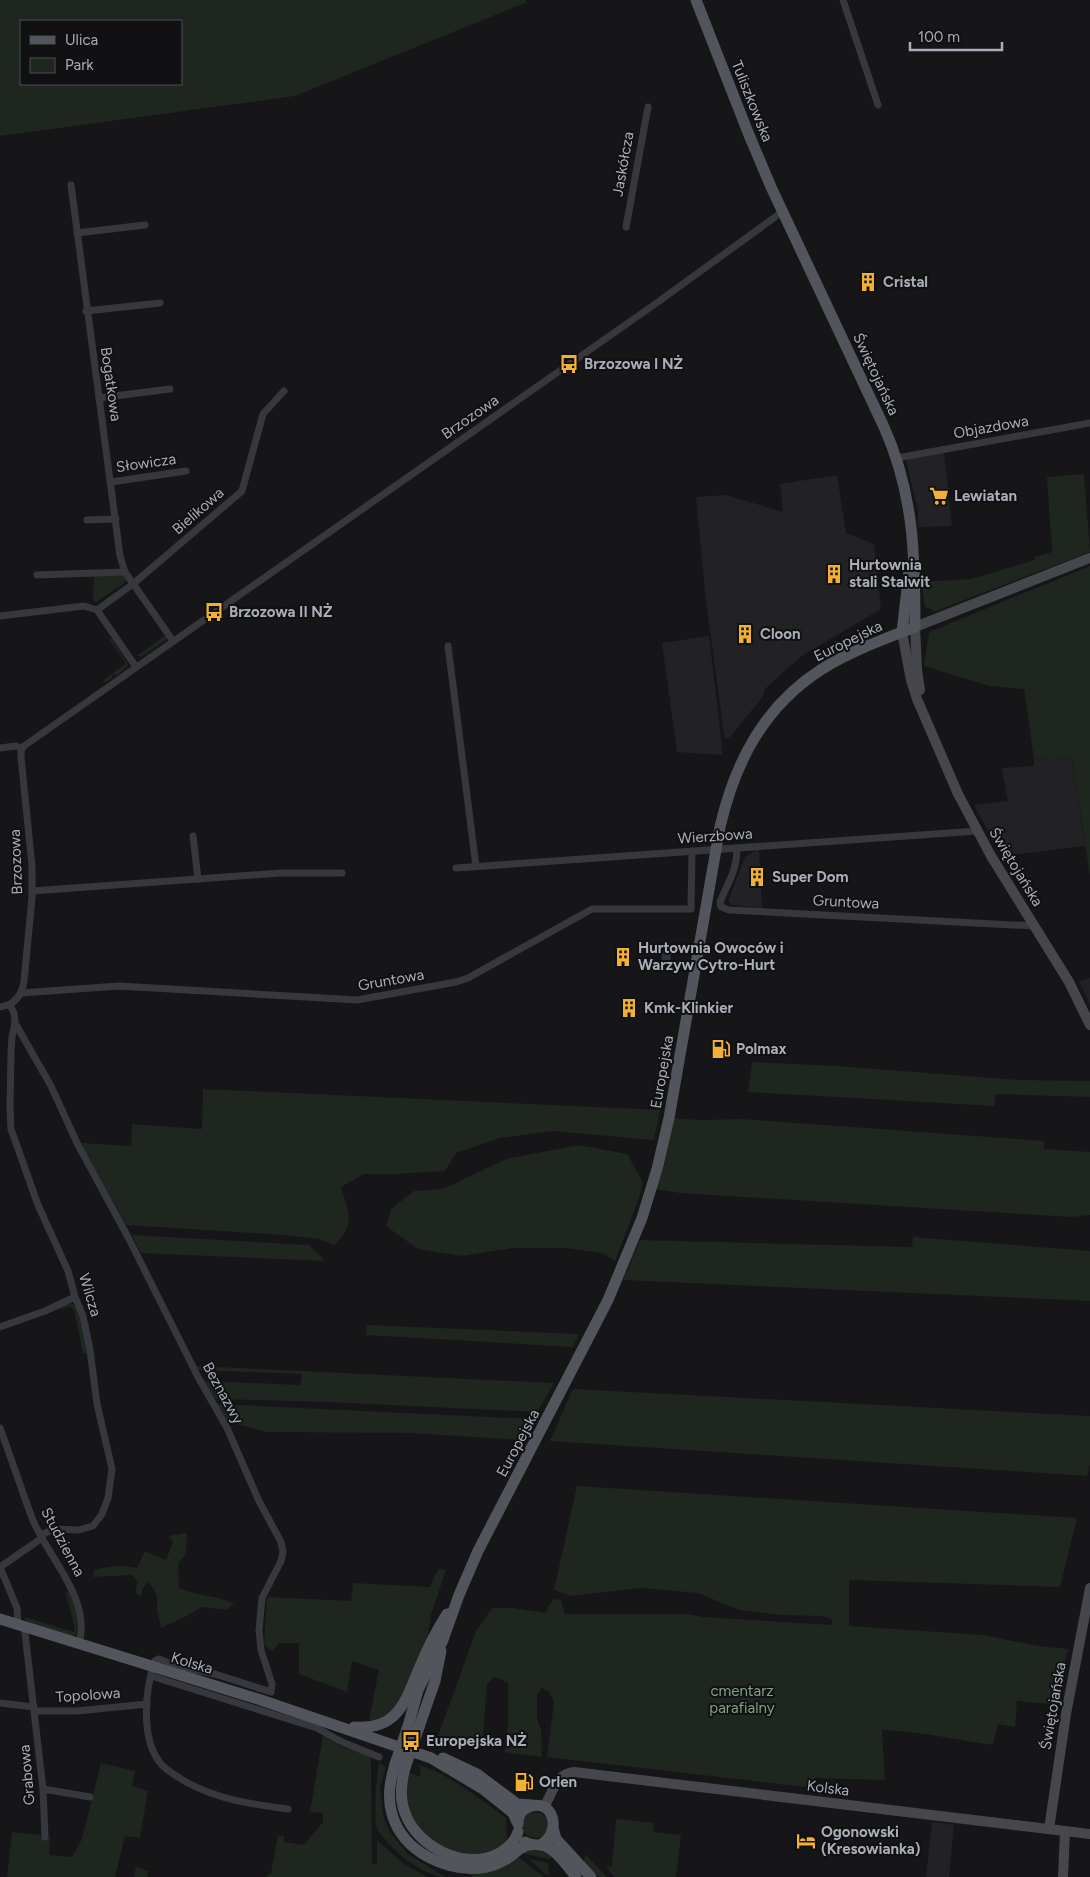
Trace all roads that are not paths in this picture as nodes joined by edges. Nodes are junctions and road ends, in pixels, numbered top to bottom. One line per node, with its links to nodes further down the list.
1 (696, 0): 6 (main road, Tuliszkowska)
2 (843, 0): 3 (street)
3 (878, 105)
4 (648, 107): 8 (street, Jaskółcza)
5 (71, 185): 9 (street, Bogatkowa)
6 (782, 212): 16 (main road, Świętojańska); 30 (street, Brzozowa)
7 (145, 225): 9 (street)
8 (626, 227)
9 (77, 233): 11 (street, Bogatkowa)
10 (160, 303): 11 (street)
11 (86, 311): 14 (street, Bogatkowa)
12 (170, 389): 14 (street)
13 (284, 392): 25 (street, Bielikowa)
14 (100, 398): 18 (street, Bogatkowa)
15 (1090, 423): 16 (street, Objazdowa)
16 (897, 458): 21 (main road, Świętojańska)
17 (186, 470): 18 (street, Słowicza)
18 (111, 482): 19 (street, Bogatkowa)
19 (116, 519): 20 (street); 23 (street, Bogatkowa)
20 (87, 520)
21 (912, 558): 28 (main road, Świętojańska); 29 (main road, Świętojańska)
22 (1090, 558): 28 (street, Europejska)
23 (125, 572): 24 (street); 25 (street, Bogatkowa)
24 (36, 575)
25 (133, 584): 26 (street, Bielikowa); 30 (street)
26 (97, 610): 27 (street); 32 (street)
27 (0, 616)
28 (915, 626): 29 (main road, Europejska); 33 (street, Świętojańska)
29 (902, 632): 33 (street, Świętojańska); 39 (main road, Europejska)
30 (173, 641): 32 (street, Brzozowa)
31 (448, 646): 41 (street)
32 (136, 667): 35 (street, Brzozowa)
33 (926, 719): 36 (street, Świętojańska)
34 (0, 748): 35 (street)
35 (21, 748): 45 (street, Brzozowa)
36 (977, 831): 38 (street, Wierzbowa); 46 (street, Świętojańska)
37 (193, 836): 44 (street)
38 (737, 848): 39 (street, Wierzbowa); 46 (street, Gruntowa)
39 (716, 849): 40 (street, Wierzbowa); 58 (main road, Europejska)
40 (692, 851): 41 (street, Wierzbowa); 47 (street, Gruntowa)
41 (476, 866): 42 (street, Wierzbowa)
42 (456, 868)
43 (342, 873): 44 (street)
44 (198, 879): 45 (street)
45 (32, 890): 47 (street, Brzozowa)
46 (1034, 926): 51 (street, Świętojańska)
47 (21, 993): 48 (street)
48 (10, 1005): 49 (street); 50 (street, Beznazwy)
49 (0, 1007)
50 (15, 1023): 52 (street, Wilcza); 63 (street, Beznazwy)
51 (1090, 1025)
52 (75, 1297): 53 (street); 55 (street, Wilcza)
53 (0, 1327)
54 (0, 1428): 55 (street, Studzienna)
55 (42, 1536): 56 (street, Wilcza); 62 (street, Studzienna)
56 (0, 1567): 61 (street, Topolowa)
57 (1090, 1588): 59 (street, Świętojańska)
58 (461, 1590): 67 (main road); 70 (main road, Europejska, bridge)
59 (1088, 1610): 77 (street, Świętojańska)
60 (0, 1619): 61 (main road, Kolska)
61 (22, 1626): 62 (main road, Kolska); 66 (street, Topolowa)
62 (79, 1644): 63 (main road, Kolska)
63 (152, 1672): 65 (street); 67 (main road, Kolska); 68 (street)
64 (0, 1703): 66 (street, Topolowa)
65 (147, 1704): 66 (street, Topolowa); 74 (street)
66 (35, 1709): 71 (street, Grabowa)
67 (335, 1725): 69 (main road, Kolska)
68 (379, 1757)
69 (431, 1758): 73 (main road); 75 (main road)
70 (400, 1766): 75 (main road, Europejska); 82 (main road, Europejska)
71 (43, 1790): 72 (street); 80 (street, Grabowa)
72 (90, 1796)
73 (539, 1806): 75 (main road); 76 (main road); 77 (street, Kolska)
74 (288, 1809)
75 (518, 1827): 81 (main road)
76 (553, 1828): 81 (main road); 85 (main road)
77 (1050, 1829): 78 (street, Kolska)
78 (1065, 1831): 79 (street, Kolska); 86 (street)
79 (1090, 1834)
80 (45, 1837)
81 (535, 1845): 82 (main road, Europejska); 84 (main road)
82 (449, 1867): 83 (main road)
83 (469, 1877)
84 (576, 1877)
85 (591, 1877)
86 (1064, 1877)

